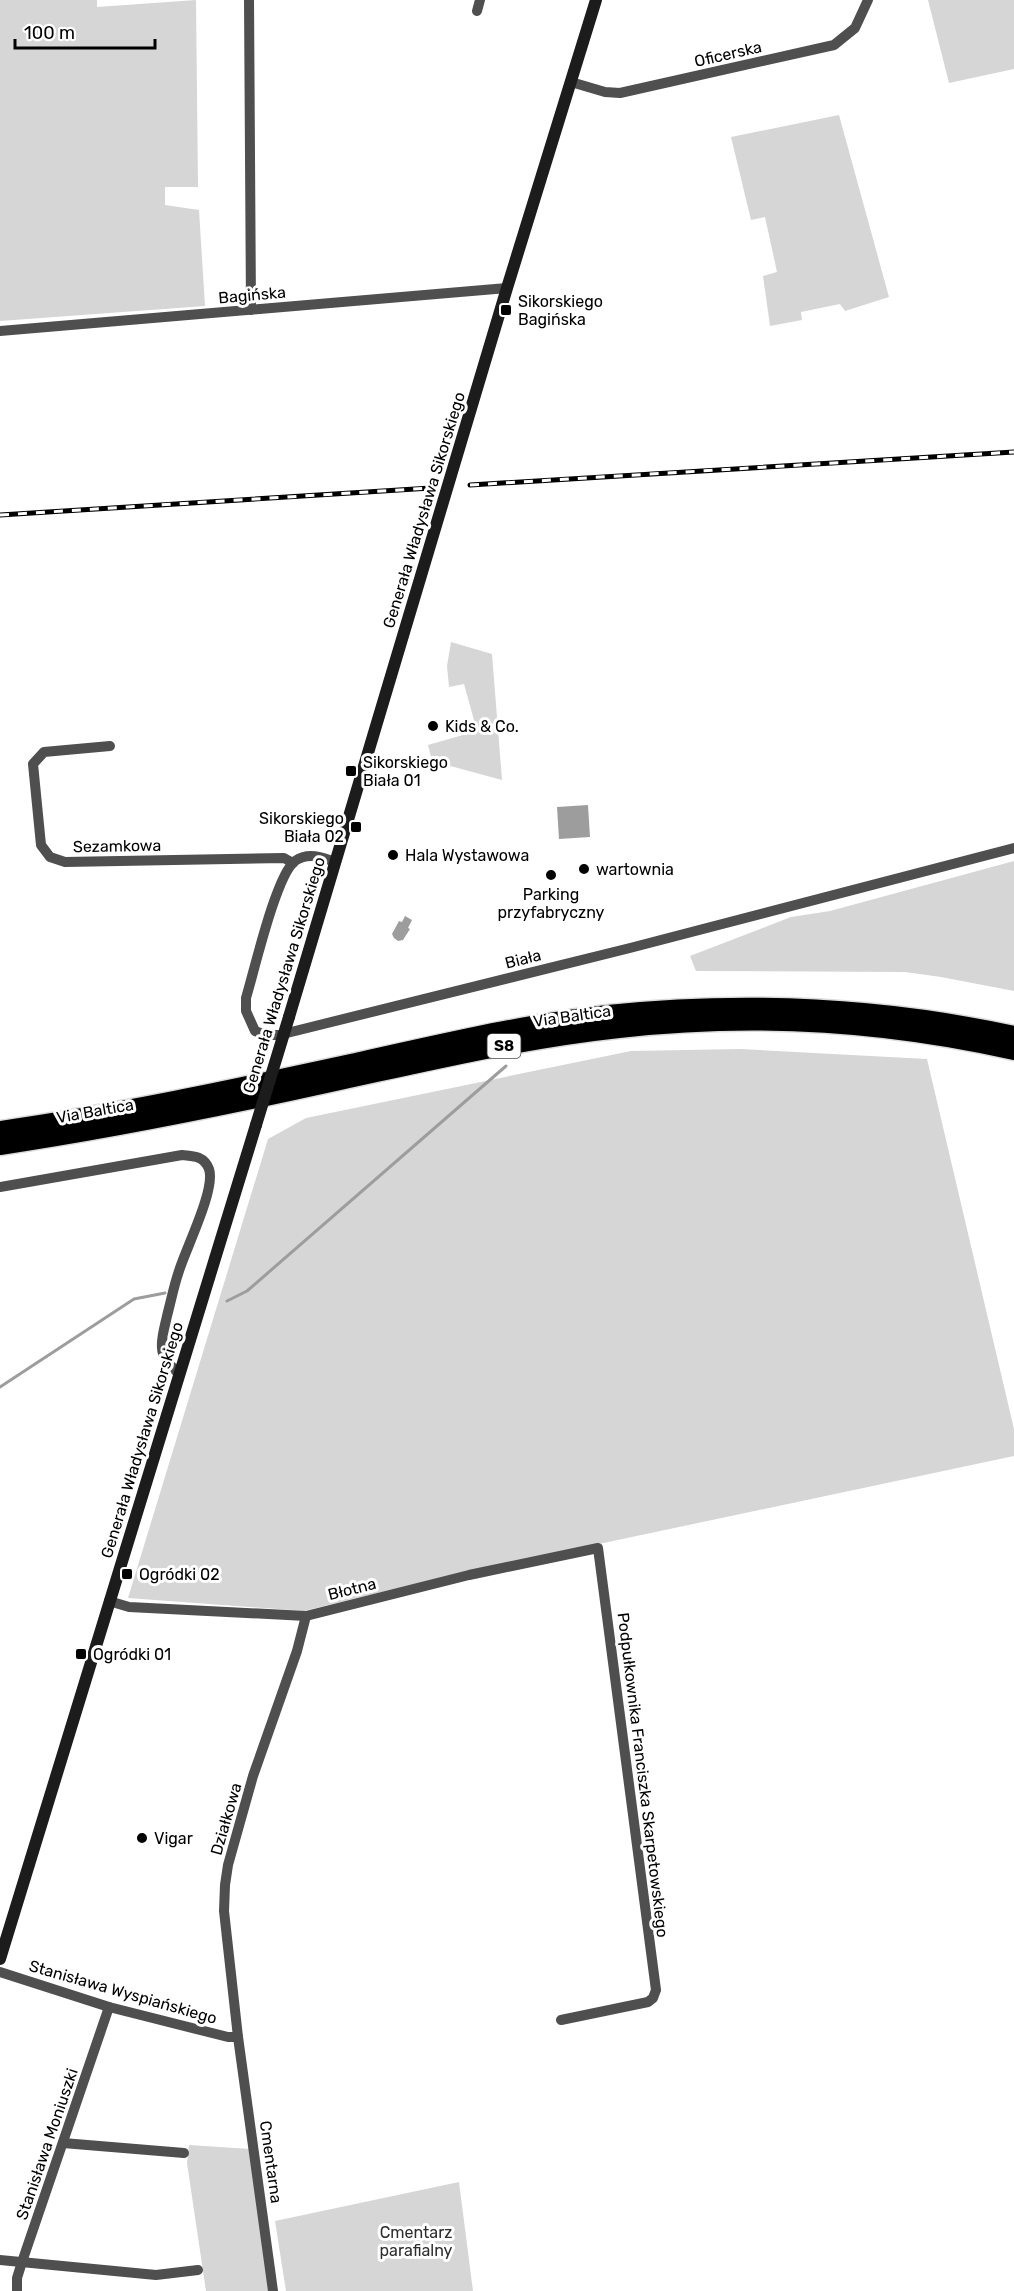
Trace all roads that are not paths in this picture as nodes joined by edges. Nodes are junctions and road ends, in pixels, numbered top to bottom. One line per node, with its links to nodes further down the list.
1 (249, 0): 6 (street)
2 (596, 0): 4 (street, Generała Władysława Sikorskiego)
3 (868, 0): 4 (street, Oficerska)
4 (572, 82): 5 (street, Generała Władysława Sikorskiego)
5 (507, 288): 6 (street, Bagińska); 10 (street, Generała Władysława Sikorskiego)
6 (251, 310): 7 (street, Bagińska)
7 (0, 331)
8 (110, 746): 11 (street, Sezamkowa)
9 (1014, 848): 11 (street, Biała)
10 (335, 862): 11 (street); 17 (street, Generała Władysława Sikorskiego, bridge)
11 (293, 863)
12 (1014, 1035): 14 (highway, Via Baltica / S8)
13 (1014, 1051): 15 (highway, Via Baltica / S8)
14 (0, 1130)
15 (0, 1146)
16 (0, 1186): 17 (street)
17 (179, 1374): 19 (street, Generała Władysława Sikorskiego)
18 (598, 1548): 20 (street, Błotna); 24 (street, Podpułkownika Franciszka Skarpetowskiego)
19 (109, 1601): 20 (street, Błotna); 21 (street, Generała Władysława Sikorskiego)
20 (306, 1616): 25 (street, Działkowa)
21 (0, 1959)
22 (0, 1972): 23 (street, Stanisława Wyspiańskiego)
23 (109, 2007): 25 (street, Stanisława Wyspiańskiego); 26 (street, Stanisława Moniuszki)
24 (561, 2020)
25 (238, 2037): 32 (street, Cmentarna)
26 (63, 2143): 27 (street); 29 (street, Stanisława Moniuszki)
27 (184, 2153)
28 (0, 2260): 29 (street)
29 (22, 2262): 30 (street); 31 (street, Stanisława Moniuszki)
30 (198, 2270)
31 (17, 2291)
32 (273, 2291)

